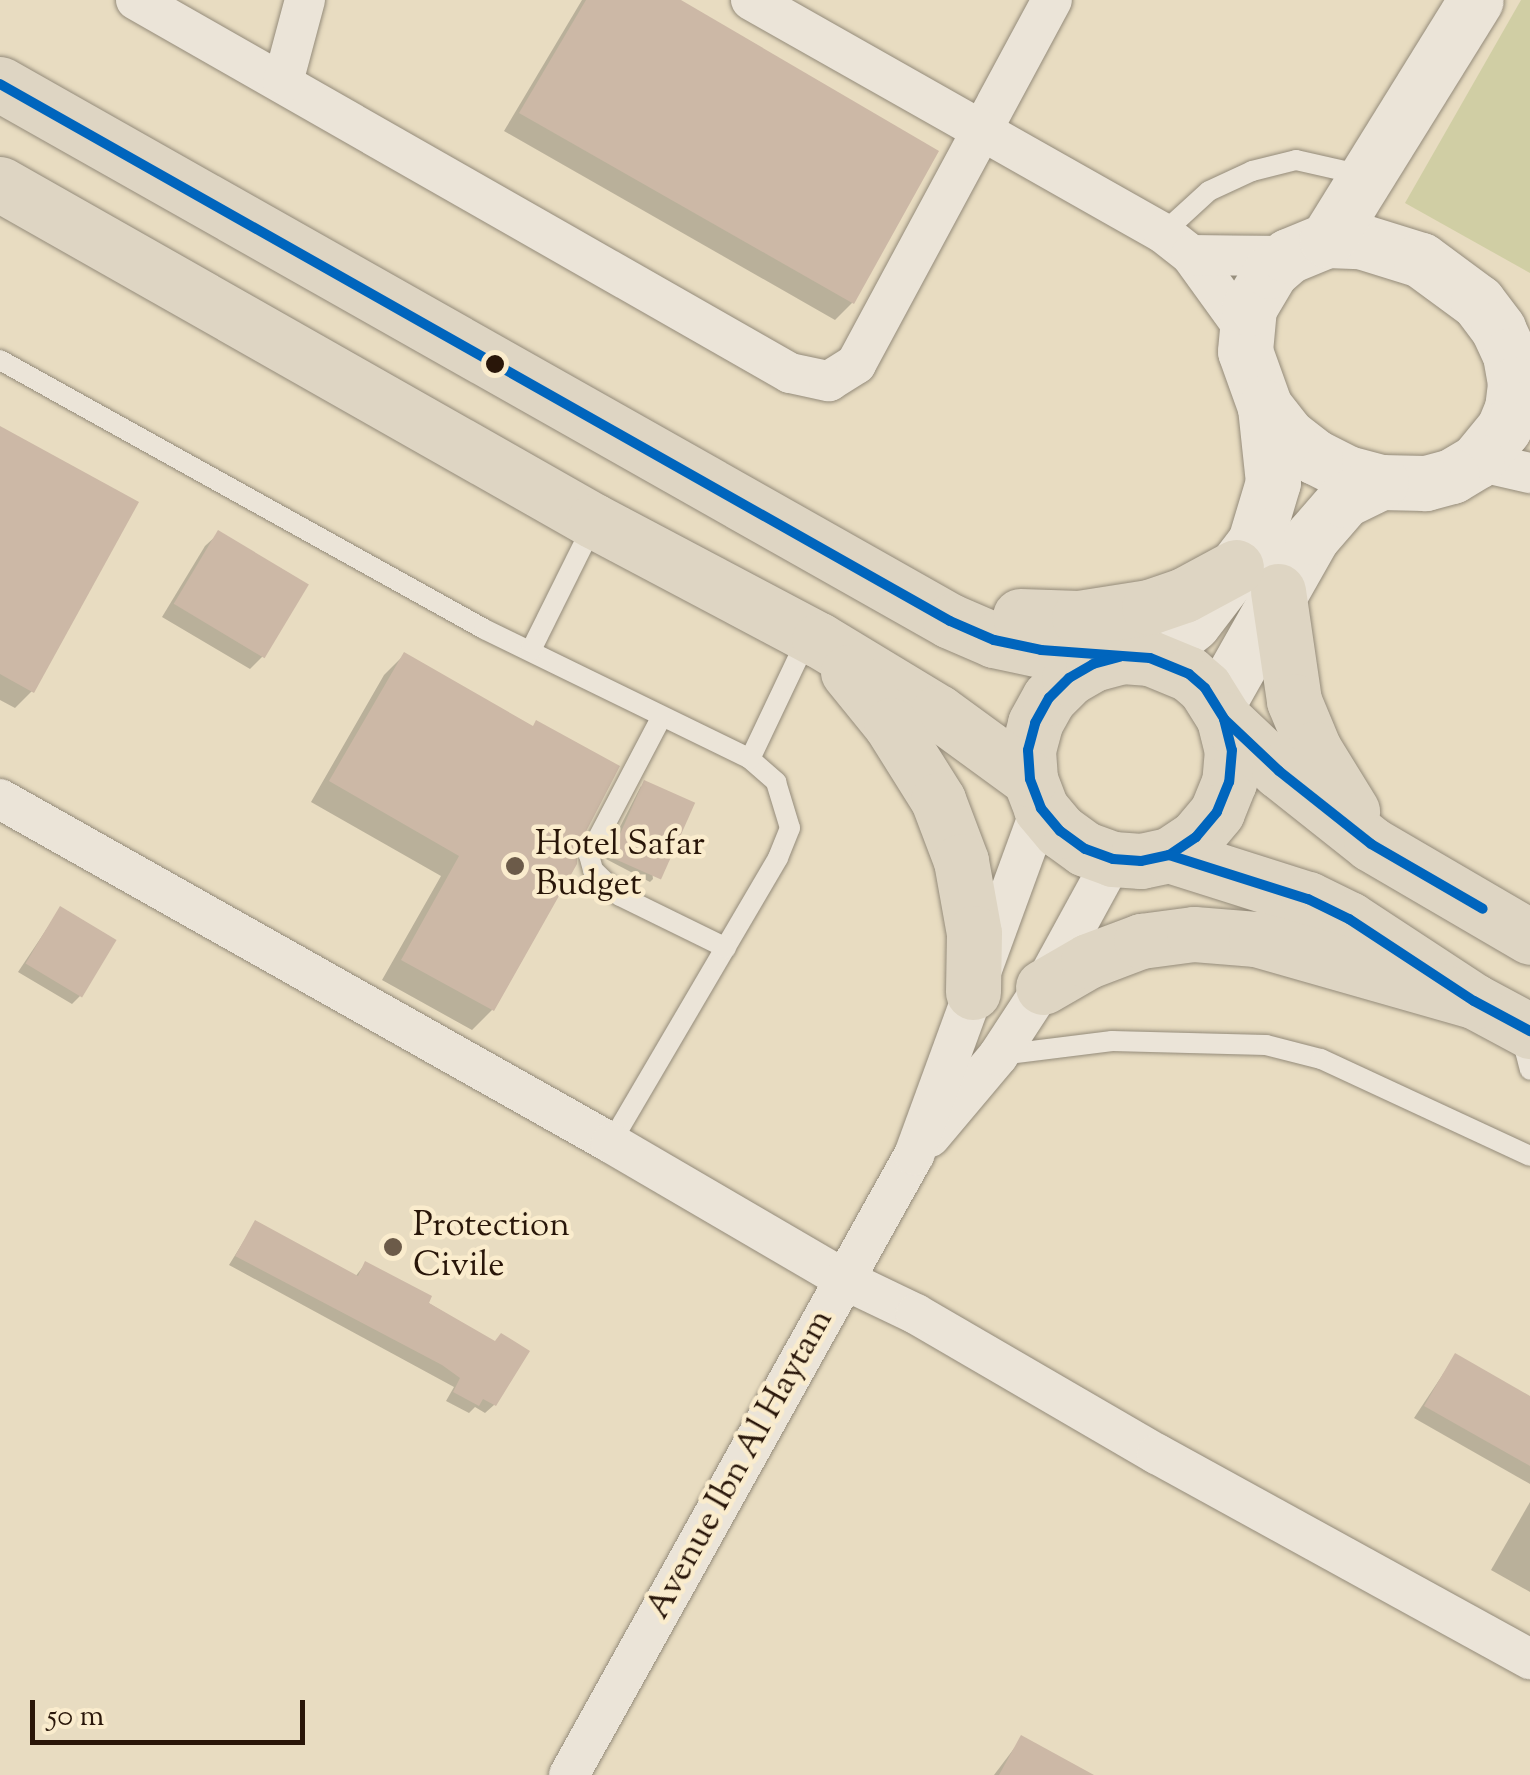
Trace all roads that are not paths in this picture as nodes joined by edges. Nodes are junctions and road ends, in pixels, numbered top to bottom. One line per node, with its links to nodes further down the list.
1 (136, 0): 7 (street)
2 (305, 0): 7 (street)
3 (751, 0): 6 (street)
4 (1052, 0): 9 (street)
5 (1476, 0): 10 (street)
6 (800, 12): 9 (street)
7 (283, 82): 9 (street)
8 (0, 84): 22 (highway)
9 (982, 132): 12 (street)
10 (1364, 175): 12 (lane); 13 (street)
11 (0, 184): 21 (highway)
12 (1177, 244): 13 (street); 14 (street)
13 (1308, 248): 14 (street); 16 (street)
14 (1245, 330): 17 (street)
15 (0, 360): 25 (lane)
16 (1522, 382): 18 (street)
17 (1265, 407): 20 (street); 23 (street)
18 (1477, 462): 19 (street); 20 (street)
19 (1530, 472)
20 (1381, 482): 23 (street)
21 (594, 521): 24 (highway); 25 (lane)
22 (877, 578): 23 (highway); 26 (highway)
23 (1257, 579): 26 (street); 27 (street); 32 (highway)
24 (814, 638): 29 (lane); 30 (highway); 38 (highway)
25 (531, 650): 28 (lane)
26 (1135, 657): 27 (highway); 30 (highway)
27 (1221, 712): 32 (highway); 33 (highway)
28 (661, 718): 29 (lane); 36 (lane)
29 (750, 759): 36 (lane)
30 (1035, 793): 34 (highway); 38 (street, Avenue Ibn Al Haytam)
31 (0, 799): 41 (street)
32 (1372, 844): 35 (highway)
33 (1169, 855): 34 (highway); 39 (highway)
34 (1113, 859): 37 (street, Avenue Ibn Al Haytam)
35 (1530, 937)
36 (726, 948): 41 (lane)
37 (1043, 988): 39 (highway); 40 (street, Avenue Ibn Al Haytam)
38 (974, 992): 42 (street, Avenue Ibn Al Haytam)
39 (1513, 1031)
40 (998, 1056): 42 (street, Avenue Ibn Al Haytam); 43 (lane)
41 (611, 1143): 44 (street)
42 (914, 1155): 44 (street, Avenue Ibn Al Haytam)
43 (1530, 1156)
44 (845, 1280): 45 (street); 46 (street, Avenue Ibn Al Haytam)
45 (1530, 1659)
46 (568, 1775)

